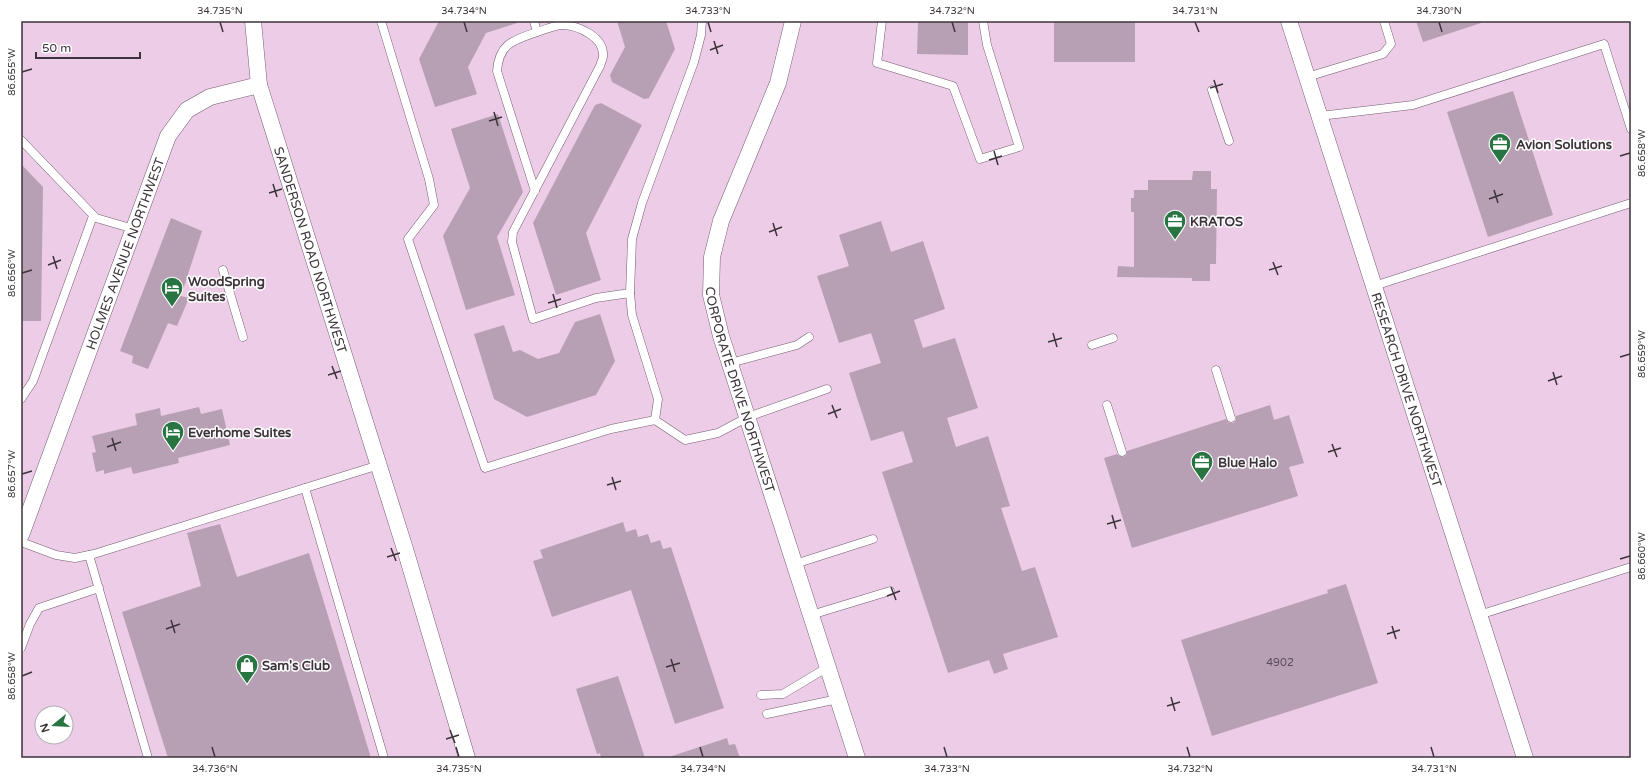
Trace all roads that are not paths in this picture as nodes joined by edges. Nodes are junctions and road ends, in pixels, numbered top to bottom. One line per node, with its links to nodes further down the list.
1 (253, 21): 12 (street)
2 (381, 21): 36 (lane)
3 (534, 21): 10 (lane)
4 (702, 21): 24 (lane)
5 (793, 21): 29 (street, CORPORATE DRIVE NORTHWEST)
6 (882, 21): 7 (lane)
7 (983, 21)
8 (1289, 21): 11 (street, RESEARCH DRIVE NORTHWEST)
9 (1384, 21): 11 (lane)
10 (537, 32): 18 (lane); 18 (lane)
11 (1307, 77): 14 (street, RESEARCH DRIVE NORTHWEST)
12 (259, 85): 21 (street, HOLMES AVENUE NORTHWEST); 38 (street, SANDERSON ROAD NORTHWEST)
13 (1212, 90): 17 (lane)
14 (1320, 116): 15 (lane); 23 (street, RESEARCH DRIVE NORTHWEST)
15 (1631, 129)
16 (21, 140): 20 (lane)
17 (1229, 141)
18 (534, 191): 24 (lane)
19 (1631, 203): 23 (lane)
20 (93, 216): 21 (lane); 32 (lane)
21 (134, 229): 40 (street, HOLMES AVENUE NORTHWEST)
22 (223, 270): 25 (lane)
23 (1374, 286): 49 (street, RESEARCH DRIVE NORTHWEST)
24 (630, 293): 36 (lane)
25 (243, 337)
26 (809, 337): 29 (lane)
27 (1113, 338): 28 (lane)
28 (1092, 345)
29 (730, 363): 34 (street, CORPORATE DRIVE NORTHWEST)
30 (1216, 370): 35 (lane)
31 (827, 389): 34 (lane)
32 (21, 399)
33 (1107, 405): 37 (lane)
34 (748, 417): 36 (lane); 44 (street, CORPORATE DRIVE NORTHWEST)
35 (1231, 418)
36 (655, 420)
37 (1122, 452)
38 (379, 466): 39 (lane); 57 (street, SANDERSON ROAD NORTHWEST)
39 (305, 488): 43 (lane); 56 (lane)
40 (21, 535)
41 (873, 539): 44 (lane)
42 (21, 542): 43 (lane)
43 (89, 555): 46 (lane)
44 (795, 564): 48 (street, CORPORATE DRIVE NORTHWEST)
45 (1631, 567): 49 (lane)
46 (99, 588): 50 (lane); 55 (lane)
47 (890, 591): 48 (lane)
48 (811, 615): 51 (street, CORPORATE DRIVE NORTHWEST)
49 (1479, 615): 59 (street, RESEARCH DRIVE NORTHWEST)
50 (21, 648)
51 (828, 667): 52 (lane); 53 (street, CORPORATE DRIVE NORTHWEST)
52 (761, 696)
53 (838, 699): 54 (lane); 58 (street, CORPORATE DRIVE NORTHWEST)
54 (767, 714)
55 (148, 758)
56 (384, 758)
57 (467, 758)
58 (857, 758)
59 (1524, 758)

